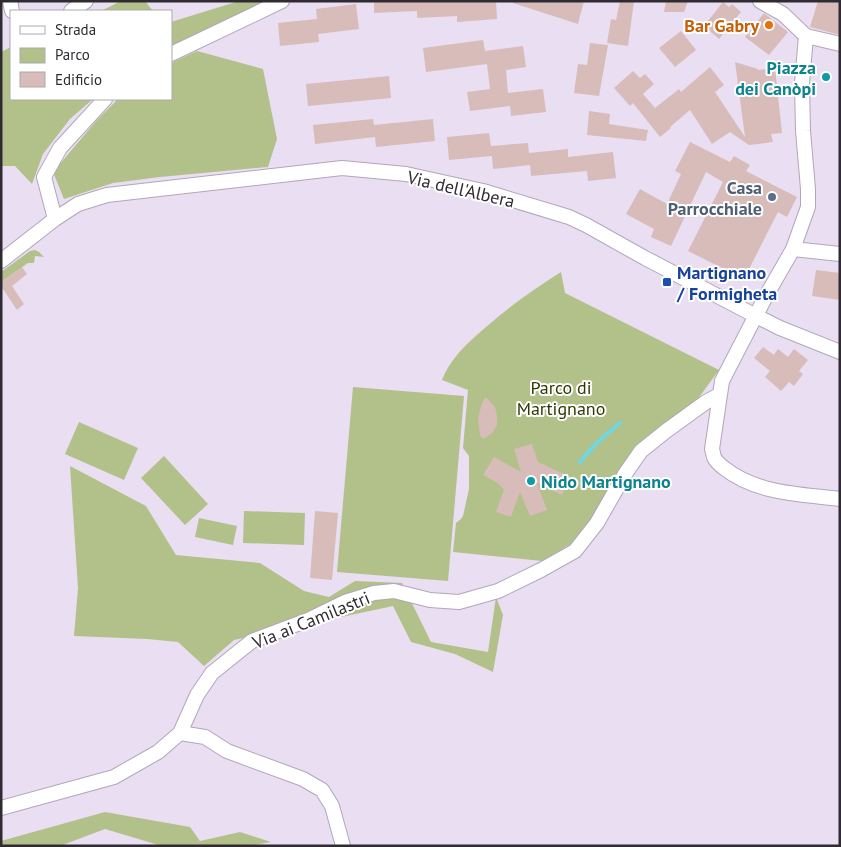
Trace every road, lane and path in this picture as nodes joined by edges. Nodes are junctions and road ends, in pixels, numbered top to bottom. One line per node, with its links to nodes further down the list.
1 (86, 1): 4 (street)
2 (282, 1): 7 (street)
3 (760, 1): 5 (street)
4 (72, 10)
5 (806, 36): 6 (street); 10 (street)
6 (840, 44)
7 (172, 54)
8 (104, 100): 9 (street)
9 (55, 219): 12 (street, Via dell'Albera); 13 (street, Via dell'Albera)
10 (793, 249): 11 (street); 13 (street)
11 (840, 254)
12 (1, 261)
13 (756, 316): 14 (street, Via dell'Albera); 15 (street)
14 (840, 352)
15 (719, 395): 16 (street); 17 (street, Via ai Camilastri)
16 (840, 499)
17 (180, 733): 18 (street, Via ai Camilastri); 19 (street)
18 (1, 808)
19 (343, 846)

